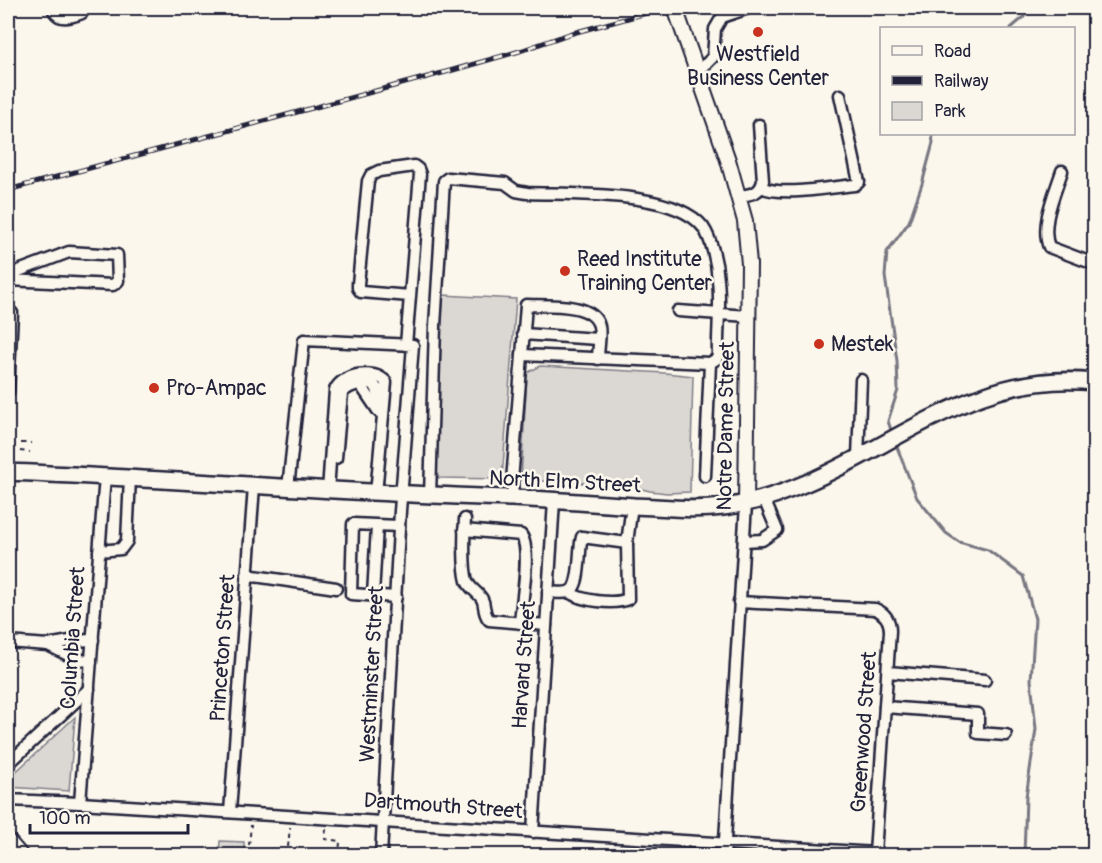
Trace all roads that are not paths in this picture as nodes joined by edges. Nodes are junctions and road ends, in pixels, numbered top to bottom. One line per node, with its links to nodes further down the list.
1 (53, 8): 2 (street)
2 (84, 8)
3 (675, 8): 5 (main road, Notre Dame Street)
4 (749, 8): 5 (street)
5 (698, 72): 10 (main road, Notre Dame Street)
6 (840, 95): 9 (street)
7 (759, 125): 9 (street)
8 (1062, 171): 11 (street)
9 (761, 187): 10 (street)
10 (739, 196): 18 (main road, Notre Dame Street)
11 (1095, 264)
12 (8, 275): 13 (street)
13 (8, 280)
14 (410, 296): 14 (street); 21 (street)
15 (678, 311): 17 (street)
16 (12, 313): 27 (street)
17 (720, 315): 18 (street); 24 (street); 40 (street)
18 (748, 316): 44 (main road, Notre Dame Street)
19 (523, 334): 20 (street); 20 (street); 22 (street)
20 (598, 339): 23 (street)
21 (406, 345): 36 (street); 39 (street, Westminster Street)
22 (522, 355): 23 (street); 41 (street)
23 (598, 359): 24 (street)
24 (710, 363): 33 (street)
25 (861, 380): 29 (street)
26 (1095, 382): 29 (highway, North Elm Street)
27 (8, 392)
28 (381, 430): 30 (street); 30 (street); 38 (street)
29 (858, 457): 42 (highway, North Elm Street)
30 (330, 468): 37 (street)
31 (8, 472): 32 (highway, North Elm Street)
32 (105, 476): 34 (highway, North Elm Street); 50 (street, Columbia Street)
33 (705, 476)
34 (130, 478): 35 (highway, North Elm Street); 50 (street)
35 (254, 486): 36 (highway, North Elm Street); 51 (street, Princeton Street)
36 (288, 488): 37 (highway, North Elm Street)
37 (328, 490): 38 (highway, North Elm Street)
38 (376, 494): 39 (highway, North Elm Street)
39 (402, 495): 40 (highway, North Elm Street); 47 (street, Westminster Street)
40 (430, 496): 41 (highway, North Elm Street)
41 (513, 498): 43 (highway, North Elm Street)
42 (764, 499): 44 (highway, North Elm Street); 48 (street)
43 (554, 501): 45 (highway, North Elm Street); 53 (street, Harvard Street)
44 (746, 504): 45 (highway, North Elm Street); 48 (street, Notre Dame Street)
45 (632, 506): 49 (street)
46 (377, 525): 47 (street); 55 (street); 55 (street)
47 (399, 526): 56 (street, Westminster Street)
48 (744, 541): 57 (street, Notre Dame Street)
49 (627, 543): 54 (street); 54 (street)
50 (99, 550): 60 (street, Columbia Street)
51 (247, 576): 52 (street); 72 (street, Princeton Street)
52 (336, 588)
53 (548, 591): 54 (street); 59 (street, Harvard Street)
54 (569, 592)
55 (373, 595): 56 (street)
56 (396, 597): 73 (street, Westminster Street)
57 (739, 602): 64 (street, Greenwood Street); 76 (street, Notre Dame Street)
58 (520, 623): 58 (street); 59 (street)
59 (546, 625): 74 (street, Harvard Street)
60 (93, 640): 62 (street); 63 (street, Columbia Street)
61 (8, 642): 62 (street)
62 (48, 645): 63 (street)
63 (91, 662): 66 (street, Columbia Street)
64 (888, 672): 65 (street); 67 (street, Greenwood Street)
65 (985, 680)
66 (89, 688): 69 (street); 71 (street, Columbia Street)
67 (885, 707): 68 (street); 77 (street, Greenwood Street)
68 (1006, 735)
69 (8, 764)
70 (8, 800): 71 (street, Dartmouth Street)
71 (80, 803): 72 (street, Dartmouth Street)
72 (230, 812): 73 (street, Dartmouth Street)
73 (383, 822): 74 (street, Dartmouth Street); 79 (street, Westminster Street)
74 (533, 832): 76 (street, Dartmouth Street)
75 (8, 841): 78 (main road)
76 (725, 844): 77 (street, Dartmouth Street); 80 (street, Notre Dame Street)
77 (877, 854)
78 (21, 855)
79 (381, 855)
80 (724, 855)

